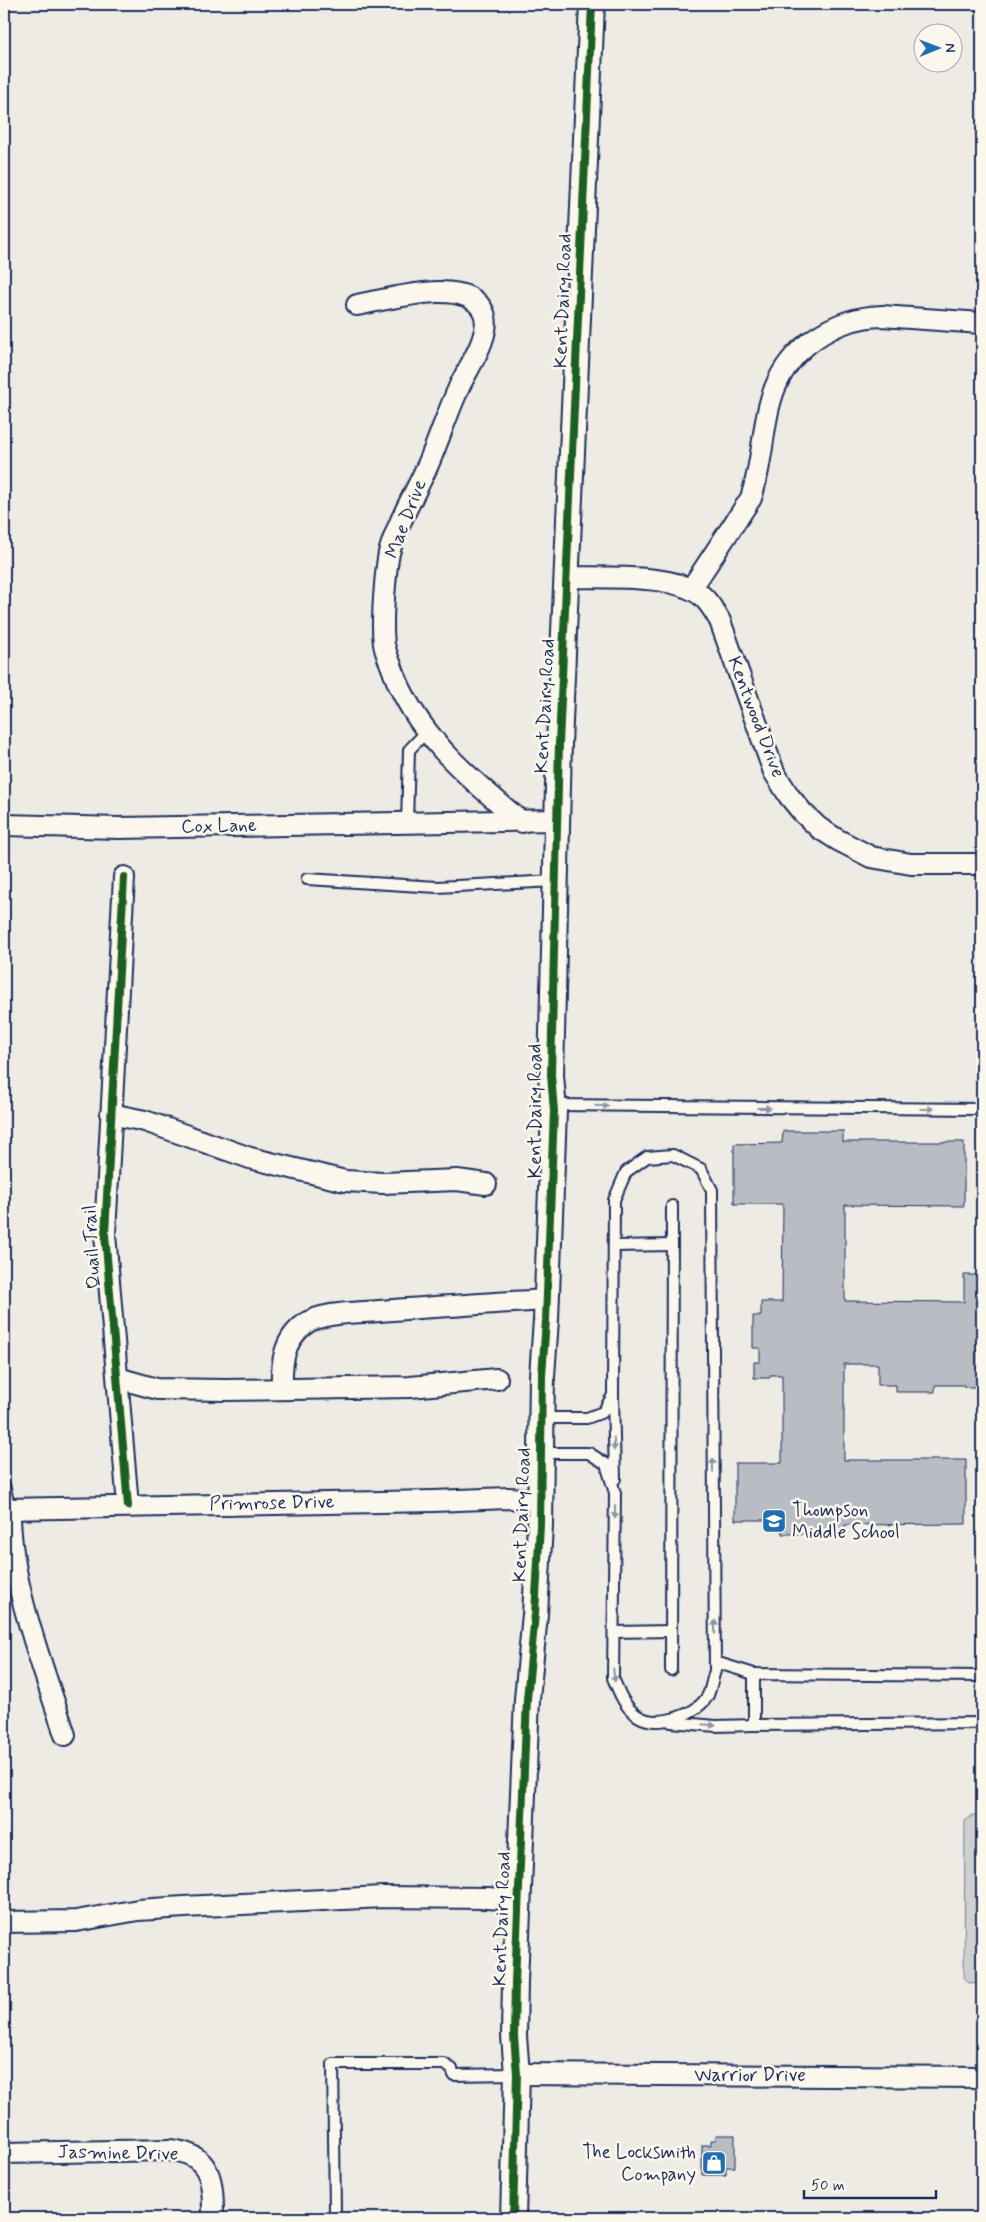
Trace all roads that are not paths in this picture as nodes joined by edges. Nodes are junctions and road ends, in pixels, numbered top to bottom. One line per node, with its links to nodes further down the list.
1 (592, 4): 4 (street, Kent Dairy Road)
2 (357, 305): 6 (street, Mae Drive)
3 (982, 322): 5 (street)
4 (568, 577): 5 (street, Kentwood Drive); 7 (street, Kent Dairy Road)
5 (691, 589): 11 (street, Kentwood Drive)
6 (427, 731): 8 (street, Mae Drive); 9 (lane)
7 (556, 820): 8 (street, Cox Lane); 14 (street, Kent Dairy Road)
8 (522, 822): 9 (street, Cox Lane)
9 (407, 824): 10 (street, Cox Lane)
10 (4, 825)
11 (982, 864)
12 (124, 877): 17 (street, Quail Trail)
13 (307, 878): 14 (lane)
14 (555, 881): 15 (street, Kent Dairy Road)
15 (553, 1105): 16 (lane, one-way to 16); 22 (street, Kent Dairy Road)
16 (982, 1109)
17 (111, 1114): 18 (street); 23 (street, Quail Trail)
18 (486, 1184)
19 (672, 1206): 20 (lane)
20 (672, 1245): 21 (lane); 34 (lane)
21 (614, 1246): 26 (lane); 36 (lane, one-way to 21)
22 (547, 1300): 25 (street); 27 (street, Kent Dairy Road)
23 (118, 1378): 25 (street); 32 (street, Quail Trail)
24 (497, 1379): 25 (street)
25 (282, 1389)
26 (614, 1395): 27 (lane); 30 (lane, one-way to 30)
27 (541, 1418): 28 (street, Kent Dairy Road)
28 (540, 1453): 30 (lane); 31 (street, Kent Dairy Road)
29 (4, 1485): 33 (lane)
30 (615, 1493): 35 (lane, one-way to 35)
31 (541, 1500): 32 (street, Primrose Drive); 44 (street, Kent Dairy Road)
32 (128, 1506): 33 (street, Primrose Drive)
33 (7, 1509): 43 (street)
34 (671, 1631): 35 (lane); 37 (lane)
35 (614, 1632): 40 (lane, one-way to 40)
36 (715, 1662): 38 (lane); 40 (lane)
37 (672, 1670)
38 (754, 1674): 39 (lane); 42 (lane)
39 (982, 1676)
40 (665, 1721): 42 (lane, one-way to 42)
41 (982, 1723): 42 (lane)
42 (754, 1724)
43 (65, 1735)
44 (519, 1900): 45 (street); 46 (street, Kent Dairy Road)
45 (4, 1922)
46 (517, 2074): 47 (street, Warrior Drive); 49 (lane); 51 (street, Kent Dairy Road)
47 (982, 2077)
48 (4, 2153): 50 (street, Jasmine Drive)
49 (335, 2210)
50 (214, 2218)
51 (513, 2218)

